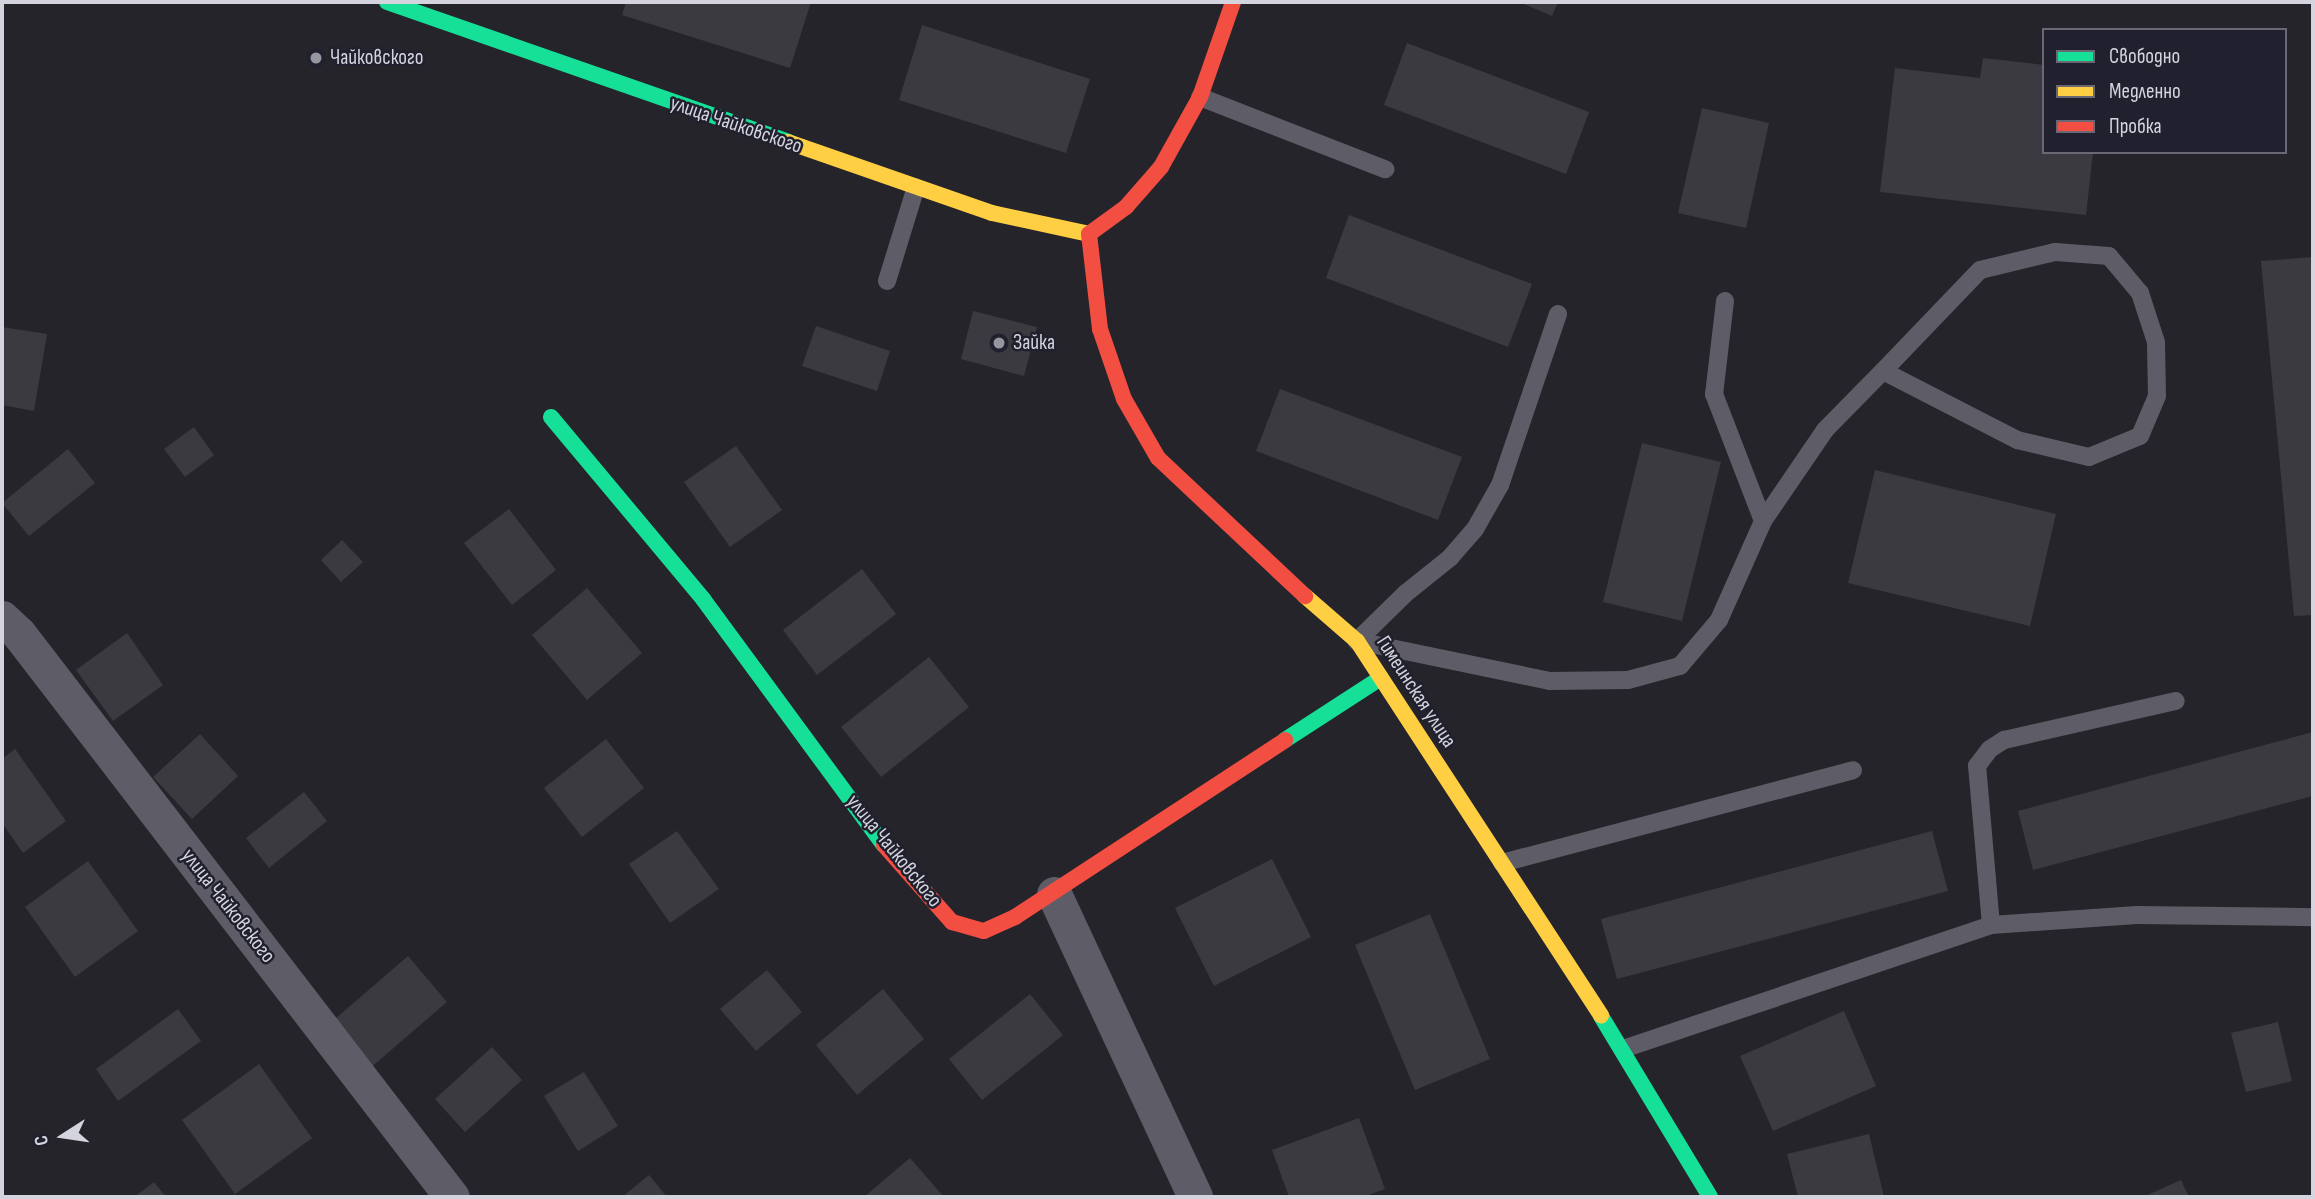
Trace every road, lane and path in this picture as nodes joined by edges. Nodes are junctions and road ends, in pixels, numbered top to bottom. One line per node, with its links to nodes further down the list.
1 (387, 2): 5 (street, улица Чайковского)
2 (1233, 2): 3 (street)
3 (1200, 97): 4 (lane); 6 (street)
4 (1385, 169)
5 (916, 187): 6 (street, улица Чайковского); 7 (lane)
6 (1089, 234): 14 (street, Гимеинская улица)
7 (887, 281)
8 (1724, 301): 12 (lane)
9 (1558, 314): 14 (lane)
10 (1883, 371): 10 (lane); 12 (lane)
11 (551, 417): 19 (street, улица Чайковского)
12 (1763, 521): 14 (lane)
13 (2, 618): 23 (street, улица Чайковского)
14 (1357, 641): 15 (street, Гимеинская улица)
15 (1381, 678): 18 (street, Гимеинская улица); 19 (street, улица Чайковского)
16 (2176, 701): 21 (lane)
17 (1853, 770): 18 (lane)
18 (1502, 863): 22 (street, Гимеинская улица)
19 (1054, 894): 24 (street)
20 (2313, 917): 21 (lane)
21 (1992, 925): 22 (lane)
22 (1623, 1049): 25 (street, Гимеинская улица)
23 (452, 1197)
24 (1195, 1197)
25 (1710, 1197)

